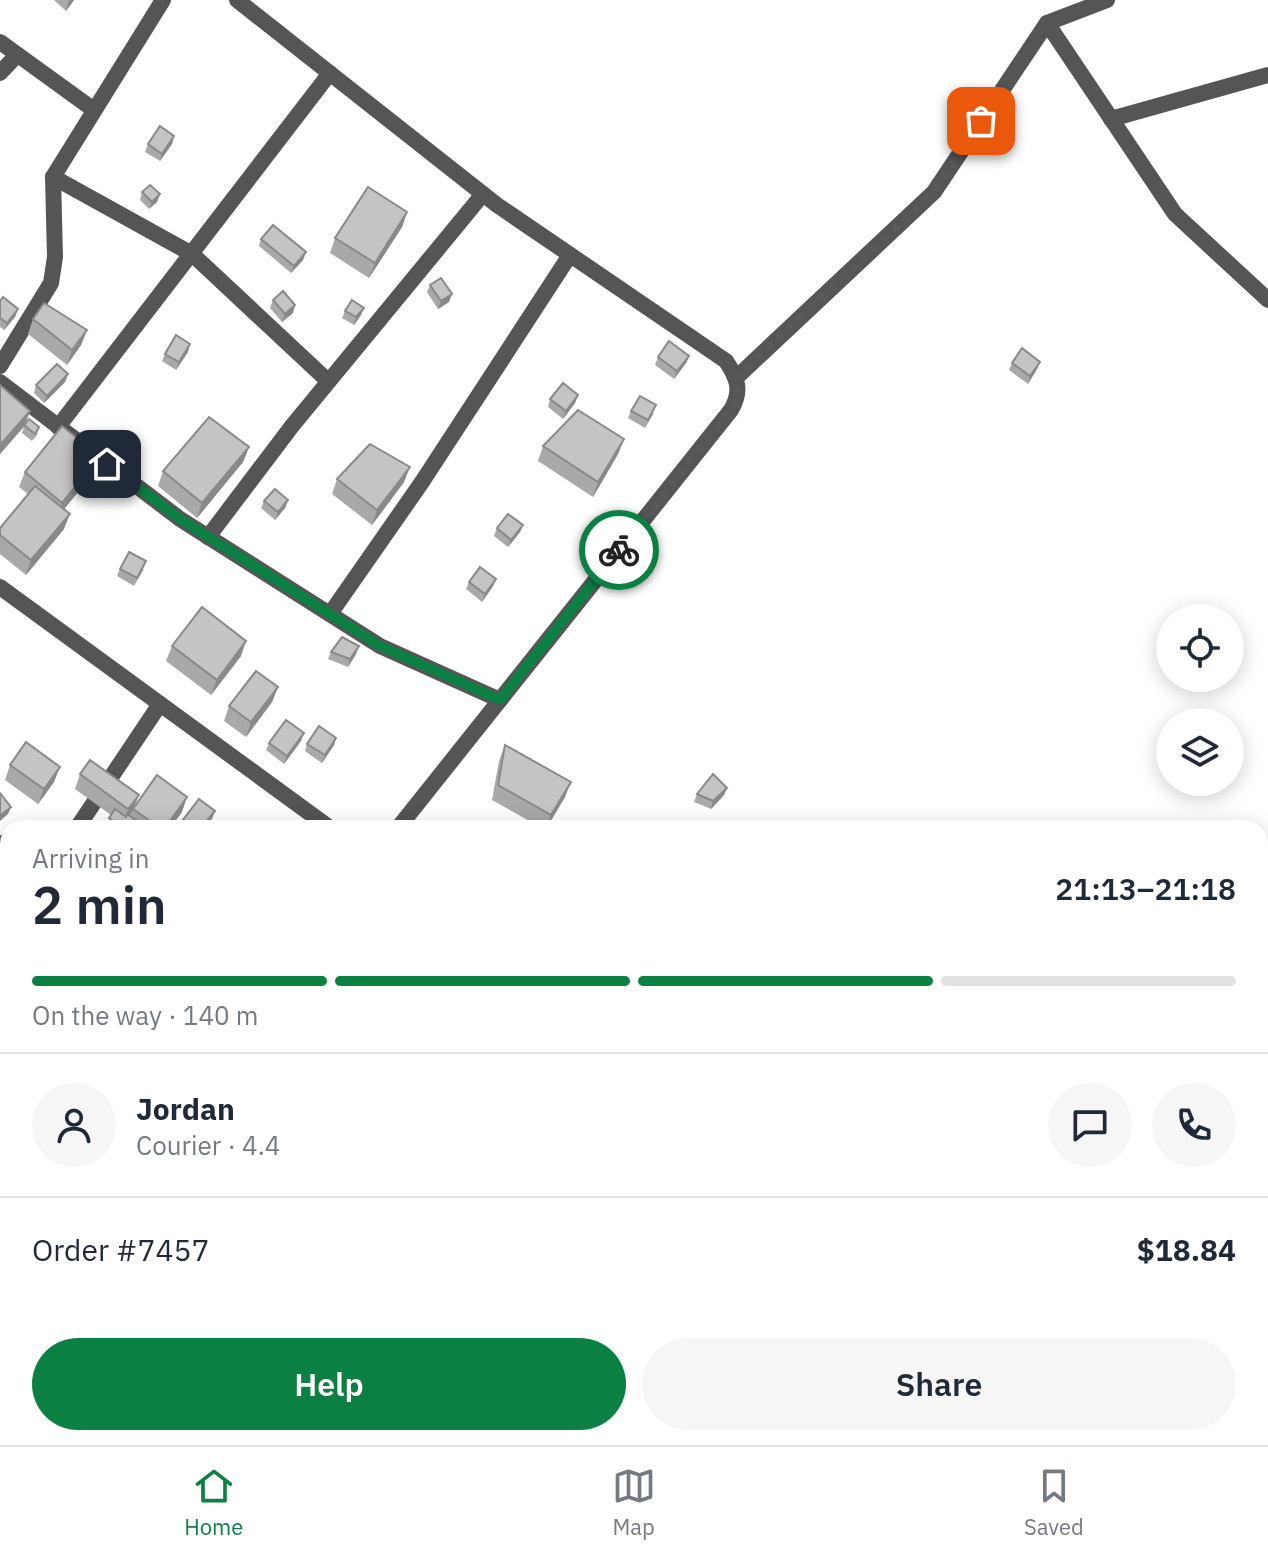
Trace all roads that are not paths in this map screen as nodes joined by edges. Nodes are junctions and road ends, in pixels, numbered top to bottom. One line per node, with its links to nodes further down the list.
1 (163, 0): 10 (street)
2 (237, 0): 8 (street)
3 (1107, 0): 4 (street)
4 (1047, 23): 11 (street); 18 (street)
5 (0, 42): 6 (street)
6 (17, 55): 7 (street); 10 (street)
7 (0, 73)
8 (330, 73): 13 (street); 14 (street)
9 (1268, 75): 11 (street)
10 (94, 110): 12 (street)
11 (1111, 119): 16 (street)
12 (53, 177): 14 (street); 17 (street)
13 (483, 194): 15 (street); 19 (street)
14 (192, 254): 19 (street); 21 (street)
15 (570, 255): 18 (street); 24 (street)
16 (1268, 300)
17 (1, 362)
18 (737, 377): 25 (street)
19 (328, 381): 22 (street)
20 (0, 382): 21 (street)
21 (58, 427): 22 (street)
22 (208, 537): 24 (street)
23 (0, 587): 26 (street)
24 (330, 614): 25 (street)
25 (500, 700): 29 (street)
26 (160, 704): 27 (street); 28 (street)
27 (82, 820)
28 (319, 820)
29 (404, 820)

